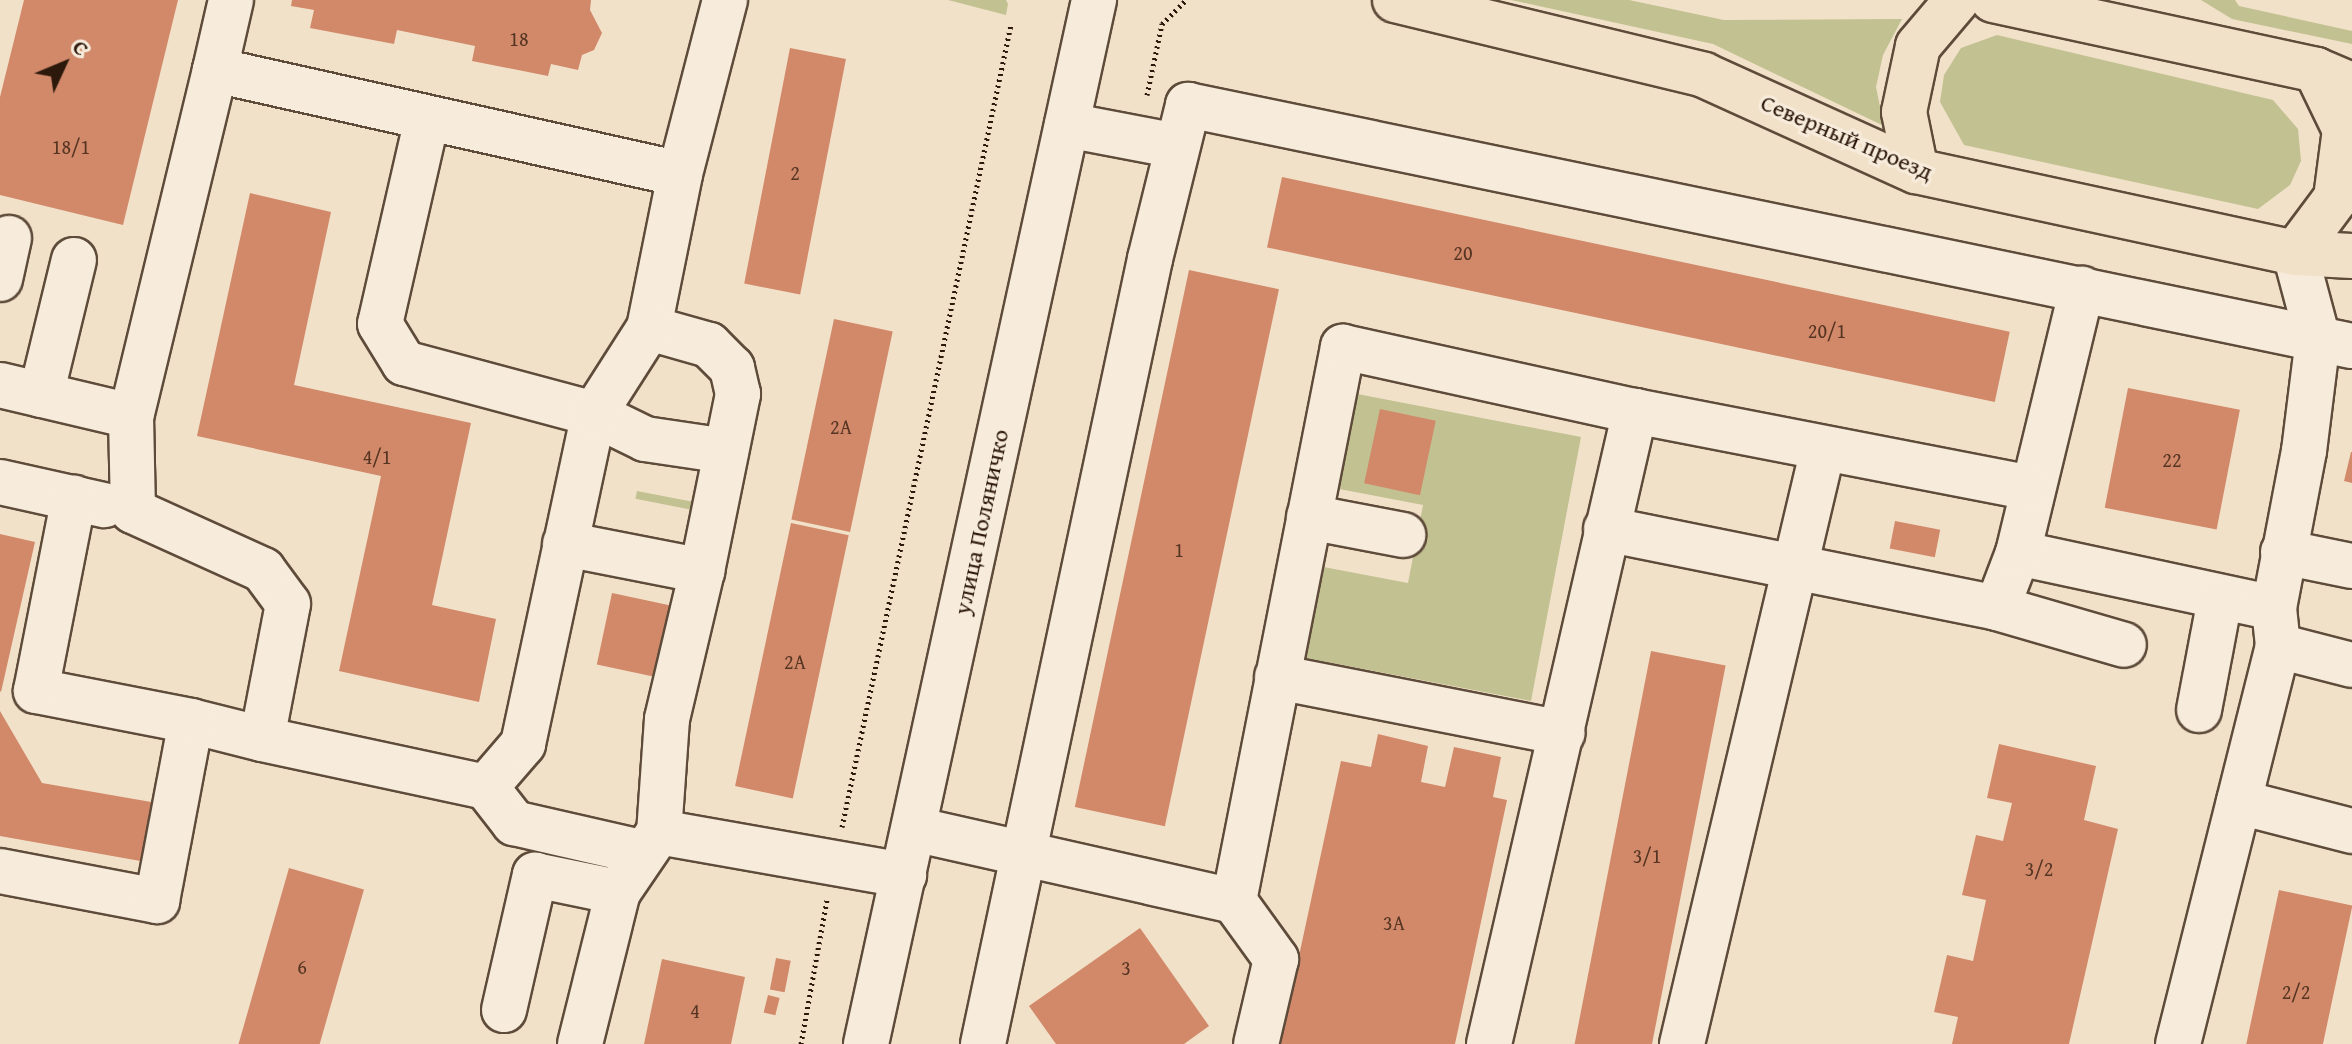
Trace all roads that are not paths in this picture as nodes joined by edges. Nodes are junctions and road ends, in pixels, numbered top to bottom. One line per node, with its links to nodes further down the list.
1 (231, 0): 8 (street)
2 (725, 0): 14 (street)
3 (1094, 0): 11 (street, улица Поляничко)
4 (1395, 0): 13 (main road, Северный проезд)
5 (1957, 0): 13 (main road)
6 (1993, 0): 7 (main road)
7 (2117, 12): 9 (main road)
8 (215, 70): 10 (street); 24 (street)
9 (2334, 77): 15 (main road)
10 (427, 119): 14 (street); 23 (street)
11 (1067, 125): 12 (street); 52 (street, улица Поляничко)
12 (1177, 146): 18 (street); 55 (street)
13 (1916, 171): 15 (main road, Северный проезд)
14 (680, 174): 19 (street)
15 (2295, 253): 16 (main road, Северный проезд); 20 (street)
16 (2352, 256)
17 (74, 260): 21 (street)
18 (2082, 289): 20 (street); 28 (street)
19 (649, 328): 23 (street); 26 (street)
20 (2335, 342): 35 (street)
21 (21, 390): 24 (street)
22 (1635, 411): 25 (street); 31 (street); 32 (street)
23 (594, 414): 26 (street); 34 (street)
24 (131, 416): 30 (street)
25 (1823, 449): 28 (street); 37 (street)
26 (726, 451): 39 (street)
27 (0, 482): 29 (street)
28 (2030, 488): 36 (street)
29 (74, 498): 30 (street); 47 (street)
30 (133, 511): 49 (street)
31 (1309, 517): 33 (street); 45 (street)
32 (1606, 529): 37 (street); 48 (street)
33 (1403, 535)
34 (565, 544): 39 (street); 50 (street)
35 (2283, 552): 38 (street); 42 (street)
36 (2018, 553): 40 (street); 41 (street)
37 (1796, 564): 41 (street); 66 (street)
38 (2352, 566)
39 (702, 571): 54 (street)
40 (2220, 599): 42 (street); 46 (street)
41 (1997, 608): 43 (street)
42 (2276, 627): 44 (street); 51 (street)
43 (2124, 645)
44 (2352, 665)
45 (1277, 677): 48 (street); 59 (street)
46 (2199, 710)
47 (191, 721): 49 (street); 56 (street)
48 (1563, 733): 65 (street)
49 (262, 739): 50 (street)
50 (486, 787): 54 (street)
51 (2239, 802): 53 (street); 67 (street)
52 (914, 829): 55 (street); 57 (street, улица Поляничко)
53 (2352, 831)
54 (650, 842): 57 (street); 58 (street)
55 (1021, 853): 59 (street); 63 (street)
56 (0, 871)
57 (904, 875): 62 (street, улица Поляничко)
58 (618, 892): 60 (street); 61 (street)
59 (1234, 901): 64 (street)
60 (504, 1010)
61 (580, 1044)
62 (866, 1044)
63 (983, 1044)
64 (1256, 1044)
65 (1489, 1044)
66 (1682, 1044)
67 (2178, 1044)

